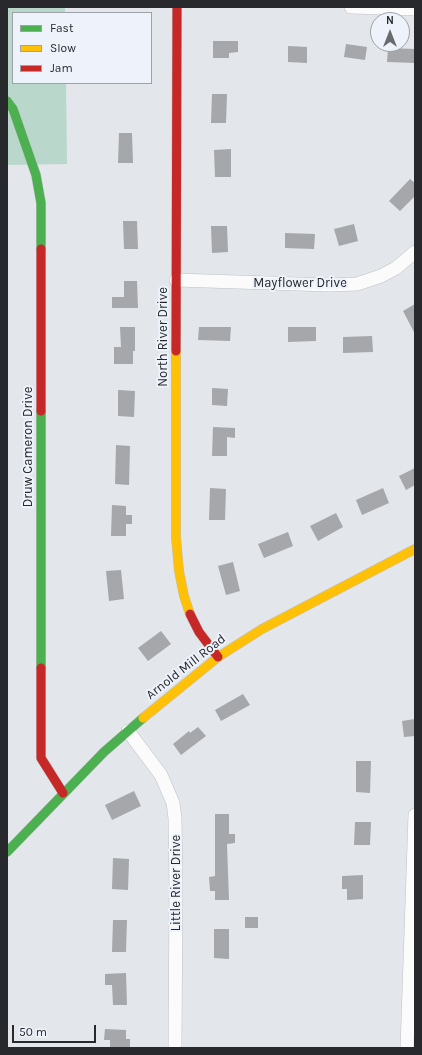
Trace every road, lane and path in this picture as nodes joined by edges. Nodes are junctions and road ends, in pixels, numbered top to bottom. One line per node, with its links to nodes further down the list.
1 (177, 7): 6 (street, North River Drive)
2 (351, 7): 3 (street)
3 (415, 9)
4 (7, 101): 10 (street, Druw Cameron Drive)
5 (415, 252): 6 (street, Mayflower Drive)
6 (176, 280): 8 (street, North River Drive)
7 (415, 549): 8 (street, Arnold Mill Road)
8 (218, 657): 9 (street, Arnold Mill Road)
9 (128, 731): 10 (street, Arnold Mill Road); 13 (street, Little River Drive)
10 (63, 793): 12 (street, Arnold Mill Road)
11 (415, 815): 14 (street)
12 (7, 852)
13 (174, 1048)
14 (407, 1048)

